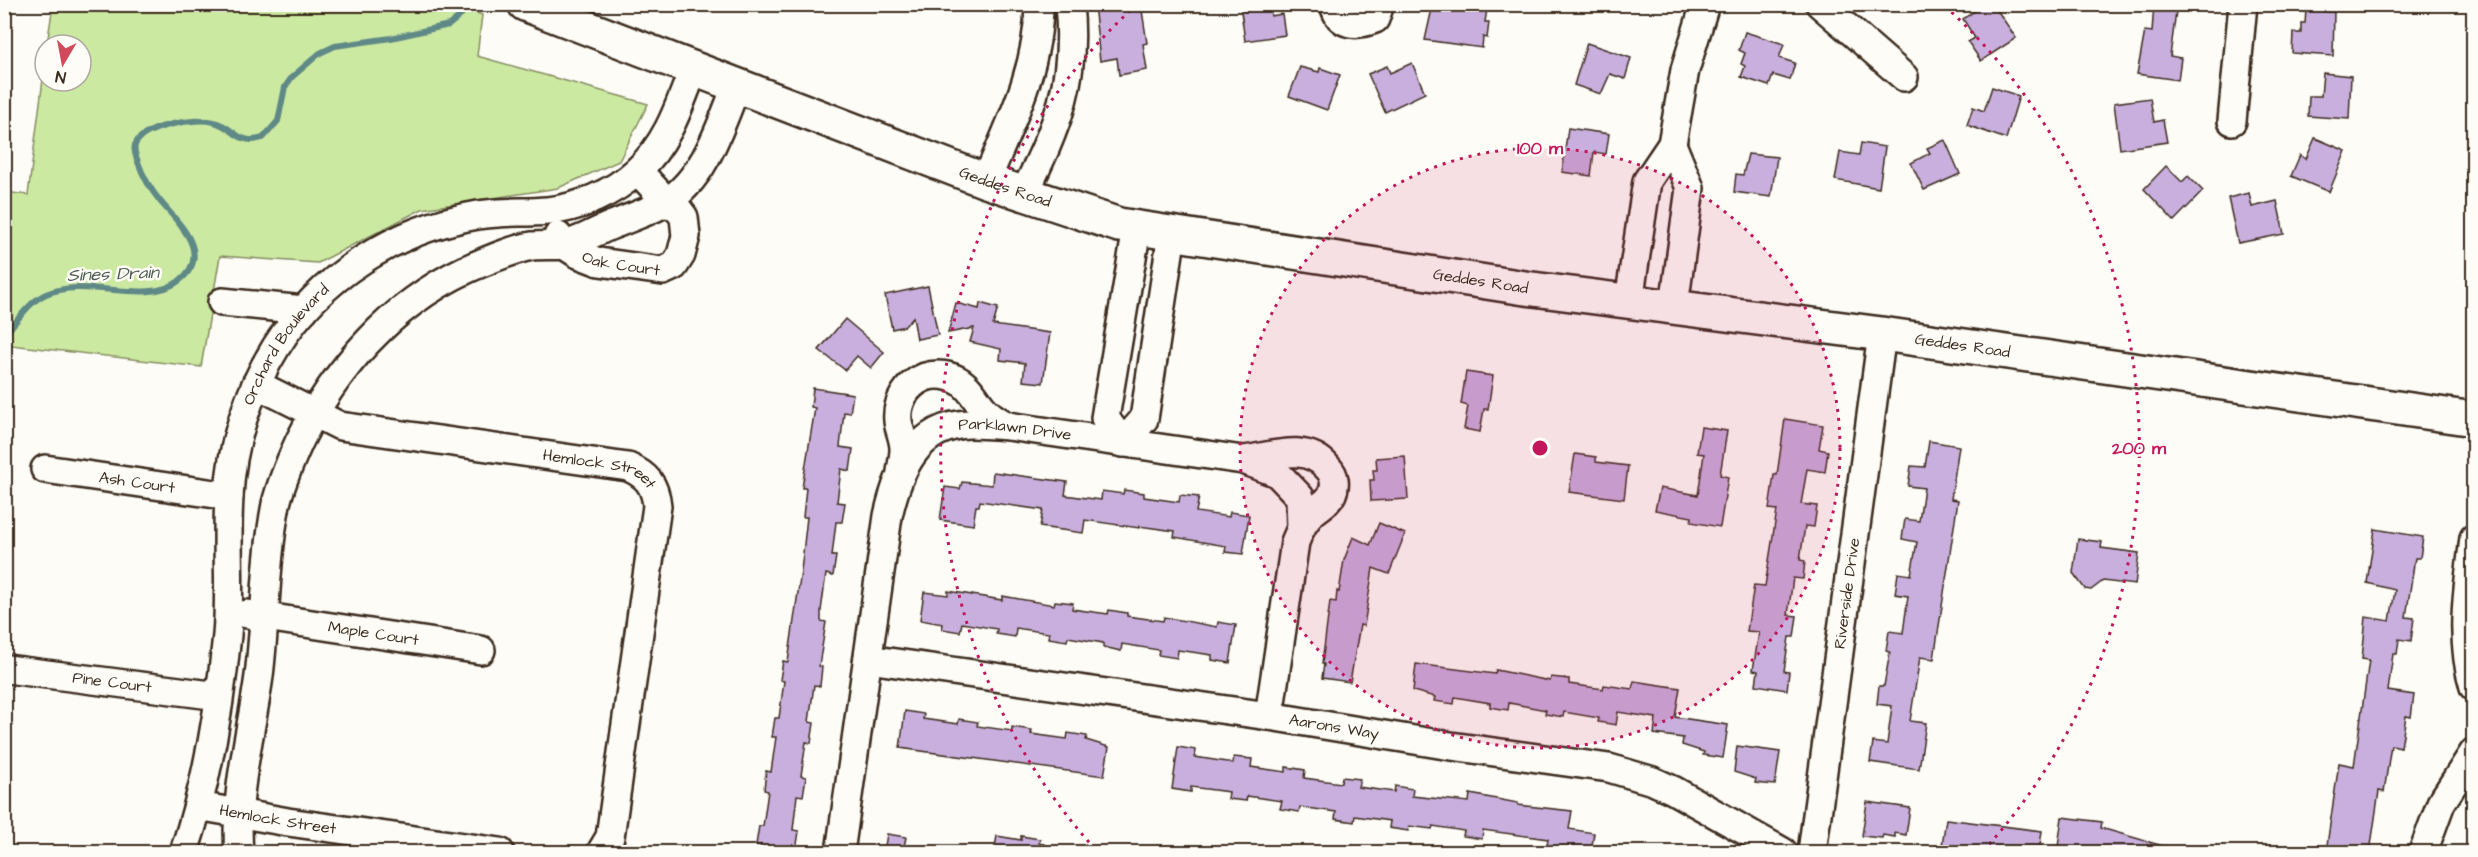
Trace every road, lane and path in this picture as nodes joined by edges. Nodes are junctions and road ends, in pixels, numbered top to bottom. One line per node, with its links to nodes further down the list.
1 (525, 4): 9 (main road, Geddes Road)
2 (1039, 4): 15 (street)
3 (1069, 4): 16 (street)
4 (1334, 4): 5 (street)
5 (1380, 4)
6 (1705, 4): 13 (street)
7 (1820, 4): 10 (street)
8 (2243, 4): 12 (street)
9 (693, 70): 11 (main road, Geddes Road); 14 (street, Orchard Boulevard)
10 (1904, 76)
11 (736, 87): 15 (main road, Geddes Road); 17 (street)
12 (2232, 121)
13 (1672, 144): 22 (street); 24 (street)
14 (638, 171): 17 (street, Oak Court); 18 (street, Orchard Boulevard)
15 (986, 181): 16 (main road, Geddes Road)
16 (1024, 194): 19 (main road, Geddes Road)
17 (667, 202): 21 (street); 21 (street, Oak Court)
18 (548, 211): 21 (street, Oak Court); 25 (street, Orchard Boulevard)
19 (1137, 228): 20 (main road, Geddes Road); 31 (street)
20 (1172, 233): 22 (main road, Geddes Road); 31 (street)
21 (564, 245): 28 (street)
22 (1629, 301): 24 (main road, Geddes Road)
23 (222, 302): 25 (street)
24 (1674, 306): 26 (main road, Geddes Road)
25 (304, 310): 27 (street, Orchard Boulevard)
26 (1882, 334): 29 (main road, Geddes Road); 55 (street, Riverside Drive)
27 (256, 384): 28 (street, Hemlock Street); 35 (street, Orchard Boulevard)
28 (314, 413): 39 (street); 52 (street, Hemlock Street)
29 (2474, 419)
30 (1008, 426): 31 (street, Parklawn Drive); 34 (street, Parklawn Drive); 34 (street)
31 (1123, 442): 32 (street, Parklawn Drive)
32 (1243, 460): 36 (street, Parklawn Drive); 36 (street)
33 (45, 469): 35 (street, Ash Court)
34 (901, 472): 41 (street, Parklawn Drive)
35 (229, 496): 38 (street, Orchard Boulevard)
36 (1301, 528): 45 (street, Parklawn Drive)
37 (2474, 538): 43 (street)
38 (228, 611): 39 (street, Maple Court); 44 (street, Orchard Boulevard)
39 (265, 616): 40 (street, Maple Court); 48 (street)
40 (481, 650)
41 (868, 658): 45 (street, Aarons Way); 53 (street, Parklawn Drive)
42 (8, 669): 44 (street, Pine Court)
43 (2474, 687)
44 (219, 696): 47 (street, Orchard Boulevard)
45 (1269, 716): 54 (street, Aarons Way)
46 (2474, 752): 56 (street)
47 (198, 806): 48 (street, Hemlock Street); 49 (street, Orchard Boulevard)
48 (237, 813): 50 (street); 51 (street, Hemlock Street)
49 (184, 852)
50 (239, 852)
51 (500, 852)
52 (601, 852)
53 (840, 852)
54 (1783, 852)
55 (1812, 852)
56 (2423, 852)

